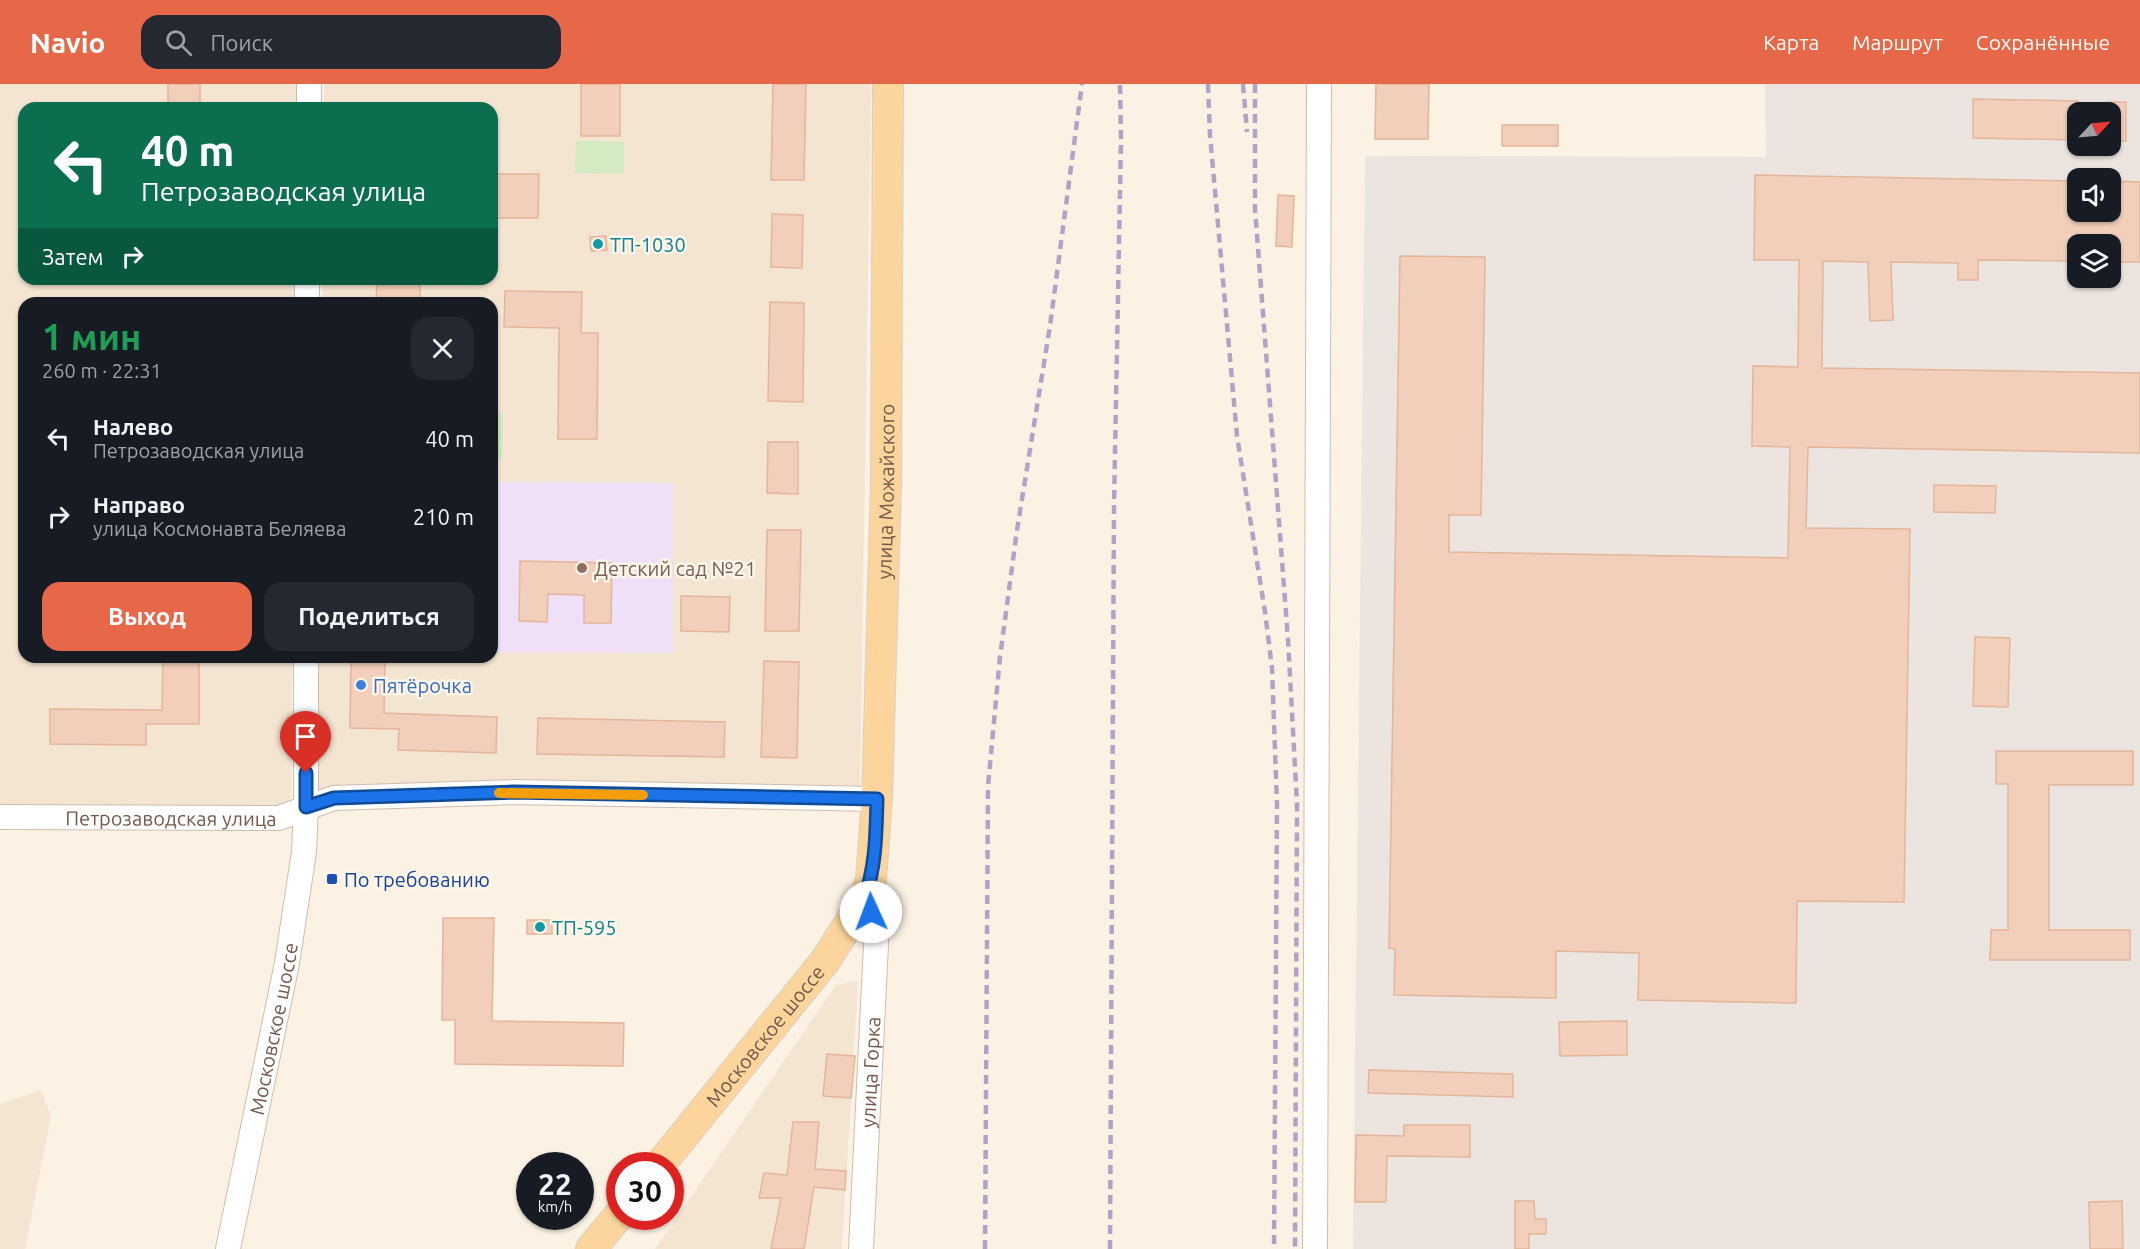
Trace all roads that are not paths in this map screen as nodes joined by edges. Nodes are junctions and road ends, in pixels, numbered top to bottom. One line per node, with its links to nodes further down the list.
1 (309, 84): 4 (street)
2 (888, 84): 6 (main road, улица Можайского)
3 (1318, 84): 15 (street)
4 (309, 102)
5 (306, 663): 7 (street, Московское шоссе)
6 (877, 799): 7 (street, Петрозаводская улица); 9 (main road, улица Можайского)
7 (306, 807): 8 (street, Петрозаводская улица); 12 (street, Московское шоссе)
8 (0, 817)
9 (864, 900): 10 (main road, Московское шоссе); 14 (street, улица Горка)
10 (670, 1152)
11 (607, 1230): 13 (main road)
12 (228, 1249)
13 (591, 1249)
14 (861, 1249)
15 (1315, 1249)

